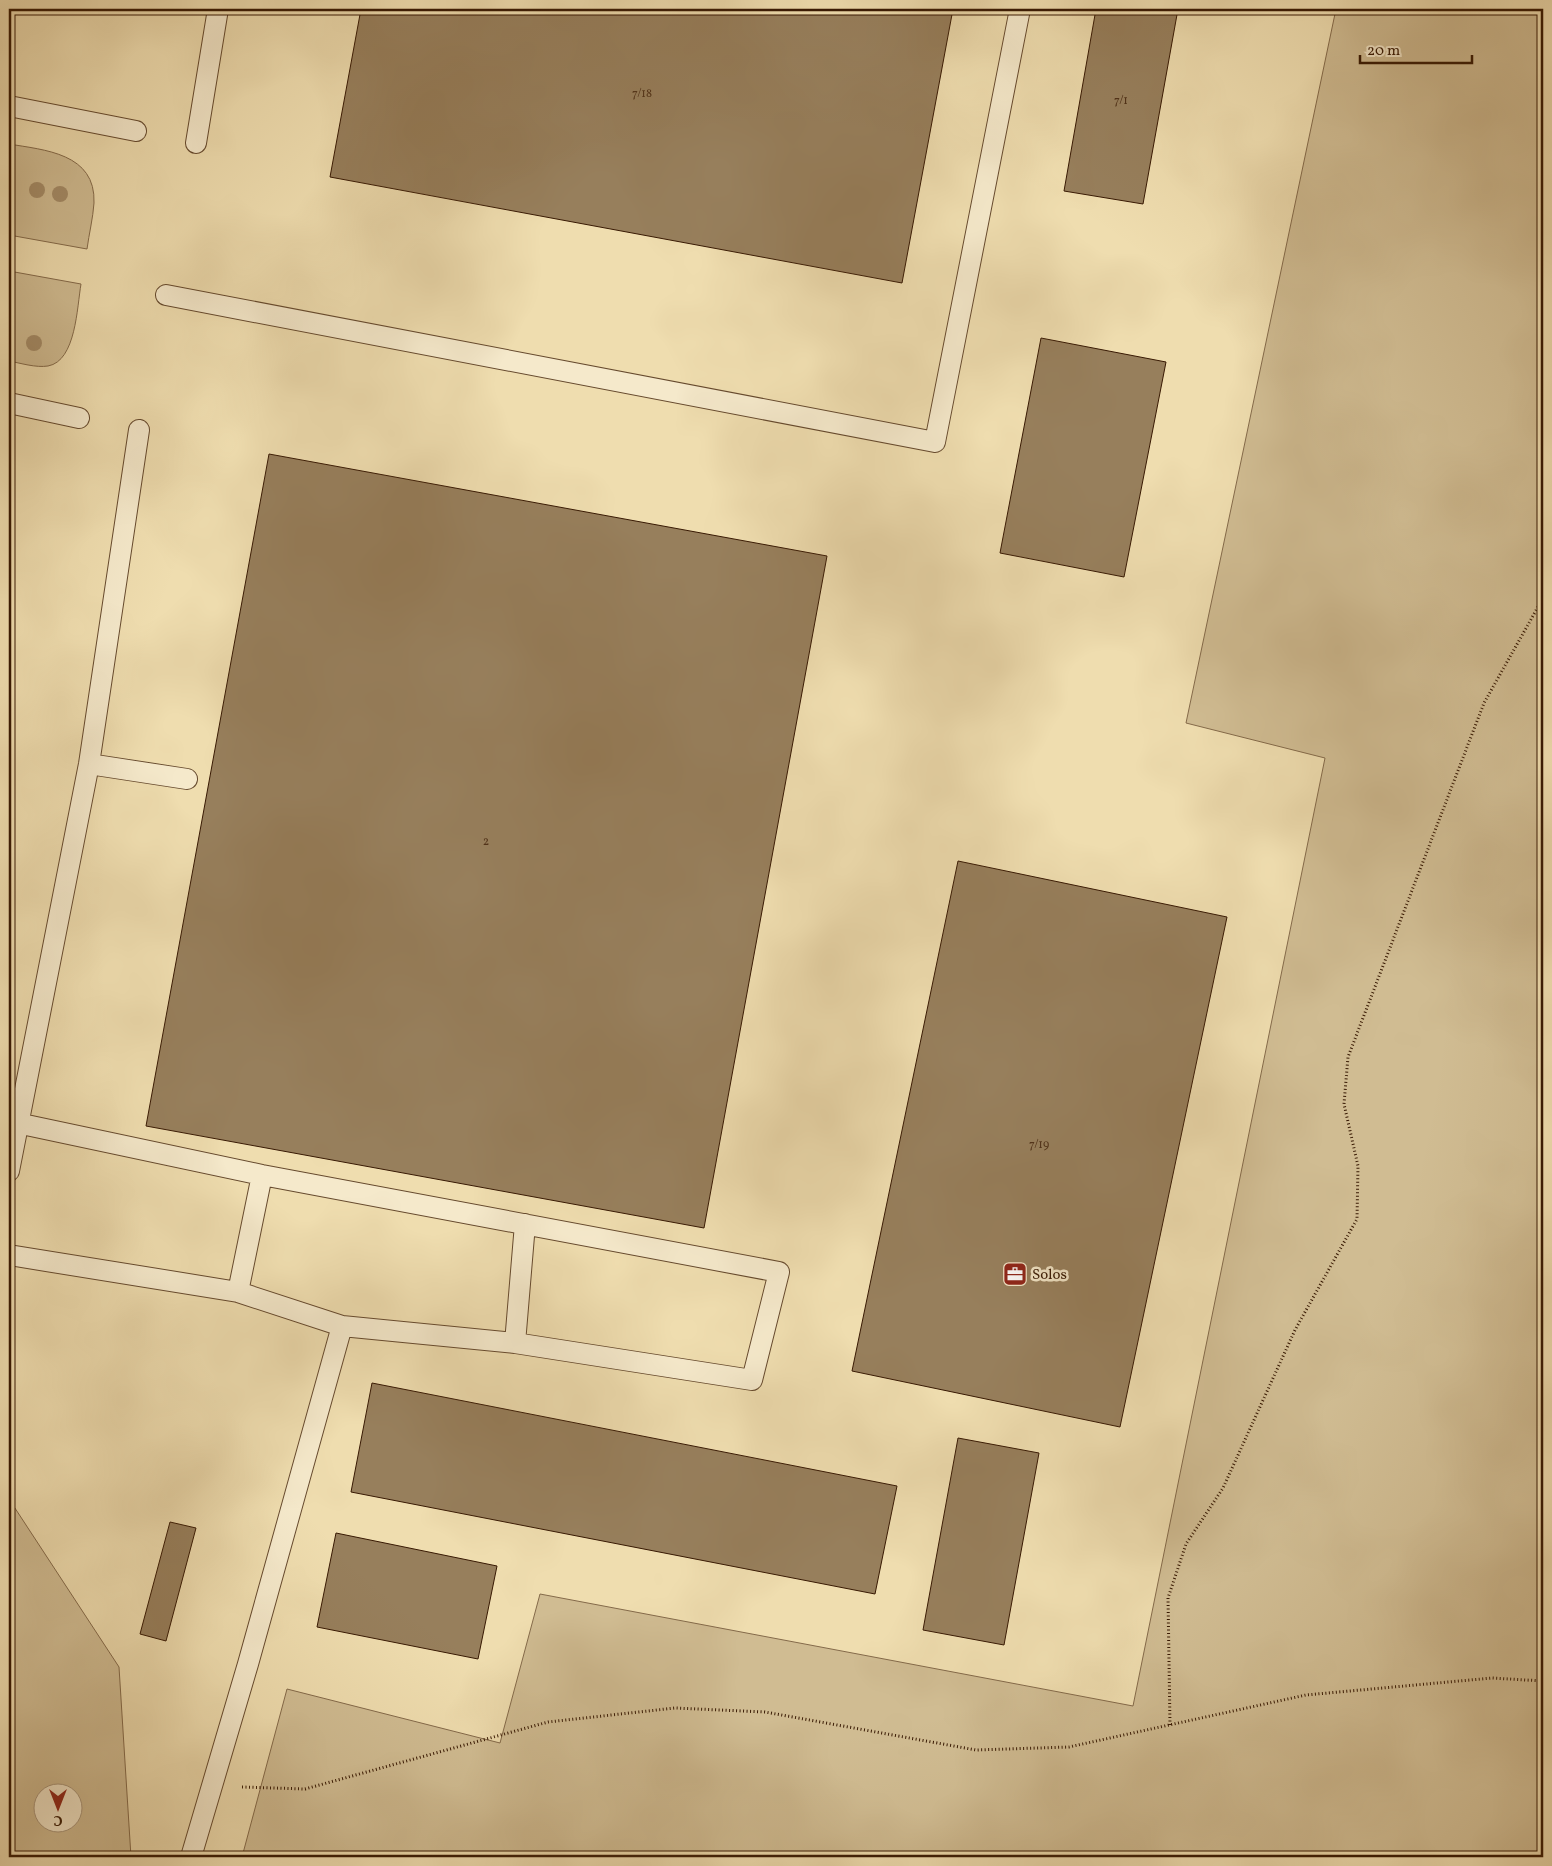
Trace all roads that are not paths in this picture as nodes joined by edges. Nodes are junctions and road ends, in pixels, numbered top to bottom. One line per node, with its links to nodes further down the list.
1 (218, 9): 5 (lane)
2 (1020, 9): 6 (lane)
3 (9, 106): 4 (lane)
4 (136, 131)
5 (196, 143)
6 (166, 295)
7 (9, 403): 8 (lane)
8 (79, 418)
9 (139, 430): 10 (lane)
10 (89, 764): 11 (lane); 12 (lane)
11 (187, 779)
12 (17, 1123): 13 (lane); 14 (lane)
13 (9, 1171)
14 (262, 1175): 15 (lane); 17 (lane)
15 (525, 1224): 19 (lane); 19 (lane)
16 (9, 1254): 17 (lane)
17 (238, 1292): 18 (lane)
18 (342, 1326): 19 (lane); 20 (lane)
19 (515, 1343)
20 (191, 1857)

